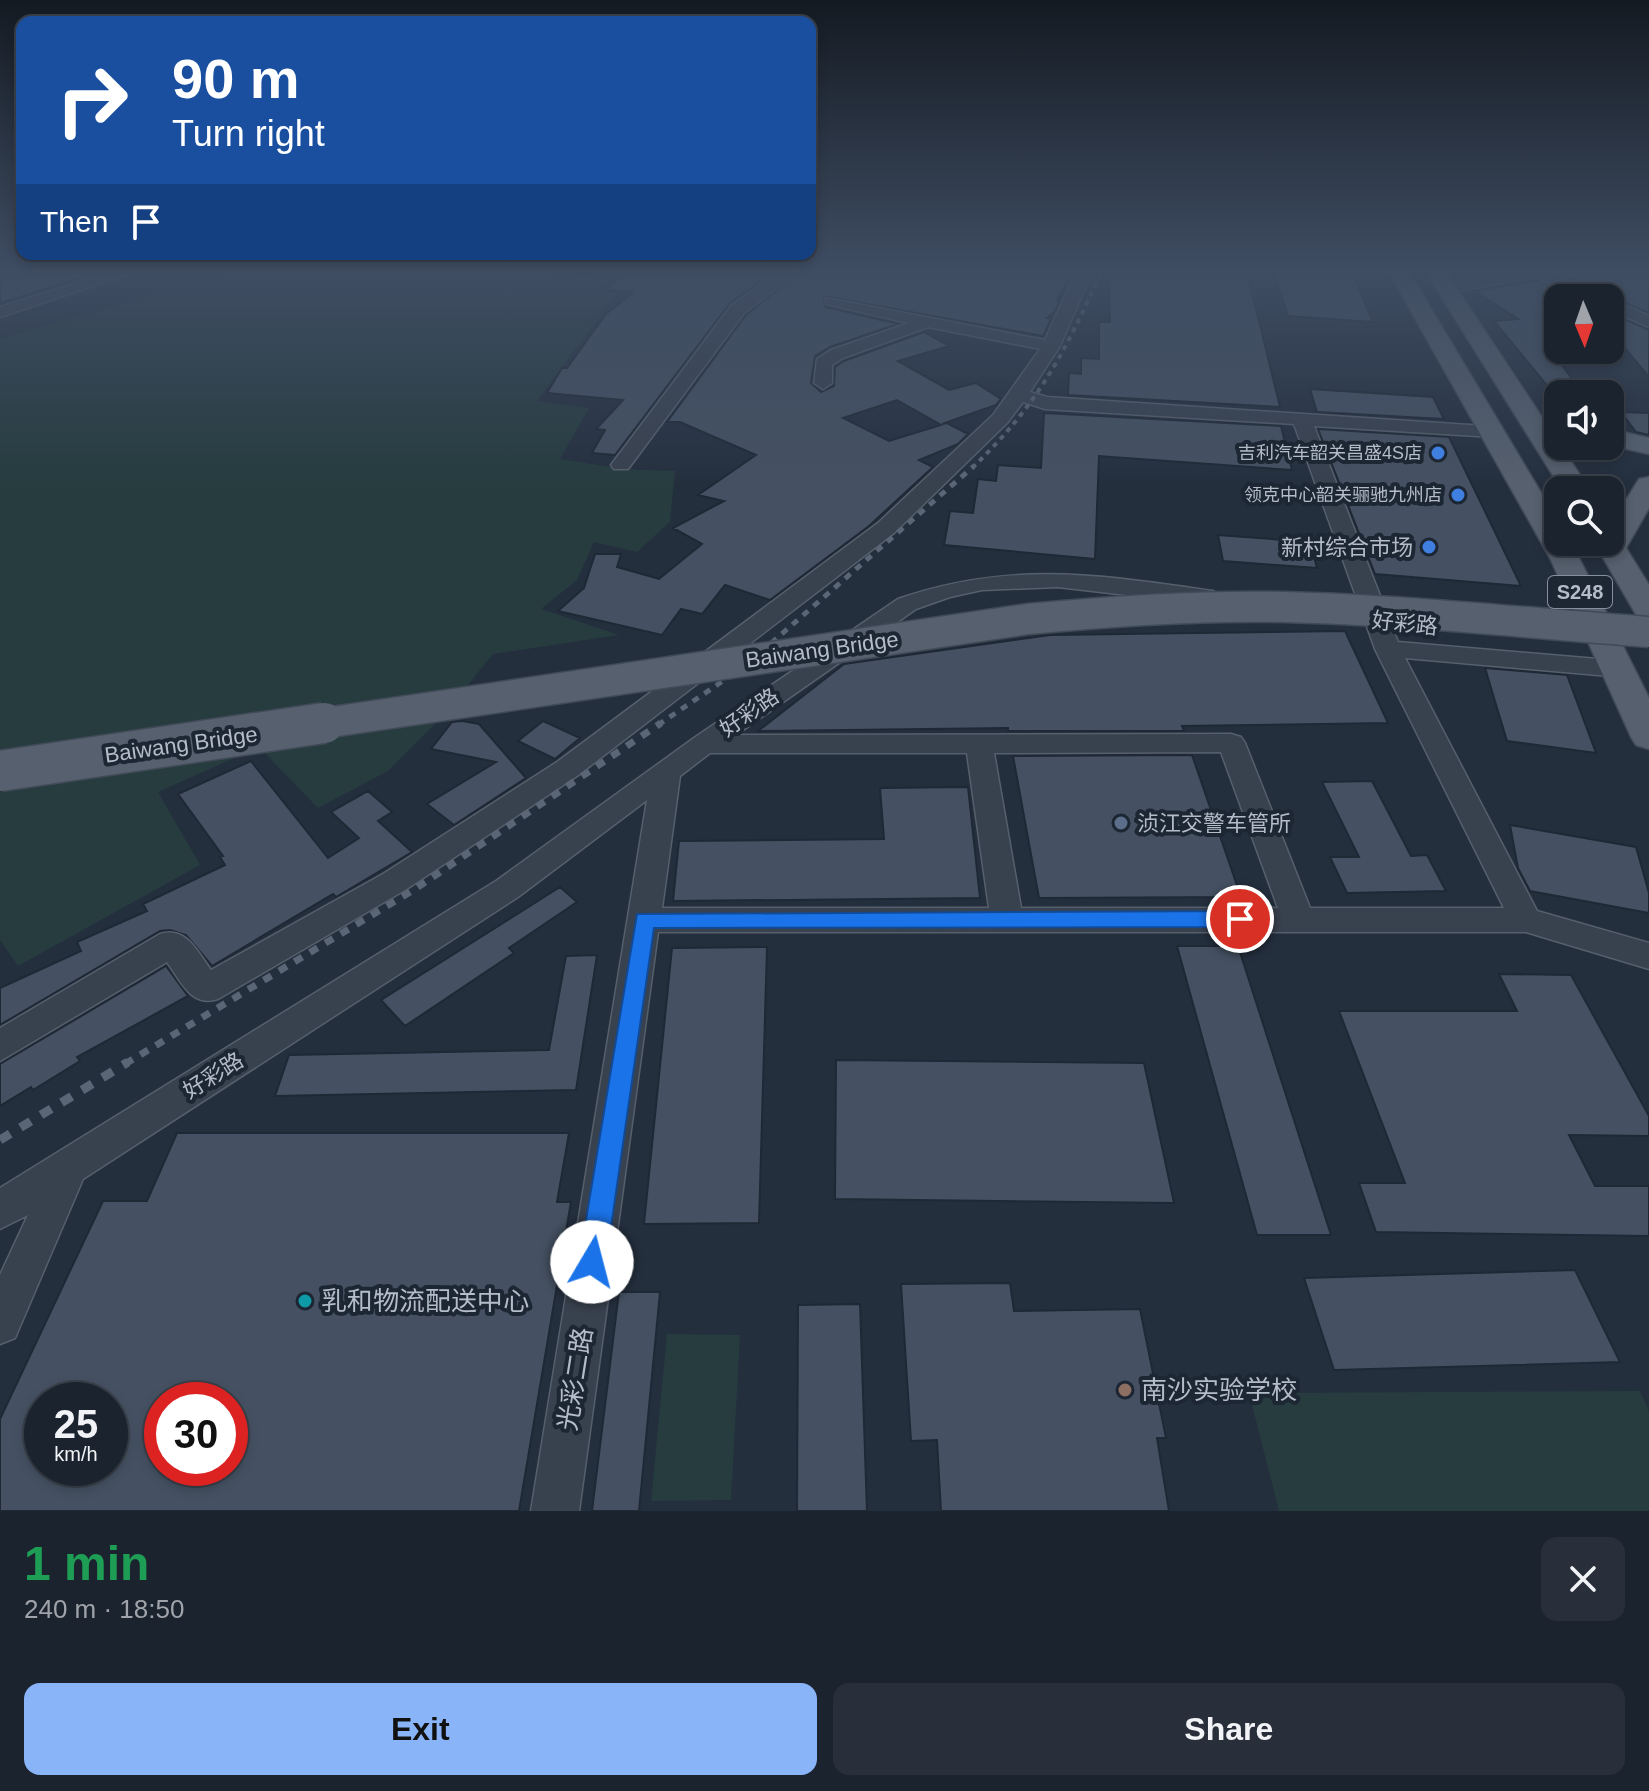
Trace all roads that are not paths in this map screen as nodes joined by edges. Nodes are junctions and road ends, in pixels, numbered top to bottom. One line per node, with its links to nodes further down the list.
1 (713, 343): 19 (street)
2 (869, 343): 8 (street)
3 (1033, 343): 7 (street)
4 (1053, 343): 7 (street)
5 (1441, 343): 10 (main road, S248)
6 (1482, 343): 11 (main road)
7 (1051, 346): 9 (street)
8 (823, 383)
9 (1019, 395): 12 (street); 40 (street)
10 (1477, 404): 11 (main road); 16 (main road, S248)
11 (1530, 416): 13 (main road); 14 (main road)
12 (1302, 419): 16 (street); 24 (street)
13 (1544, 420)
14 (1544, 439)
15 (1624, 440): 17 (main road)
16 (1498, 441): 18 (main road); 26 (main road, S248)
17 (1649, 446)
18 (1544, 452)
19 (621, 465)
20 (1646, 496): 21 (main road)
21 (1624, 526)
22 (1616, 556): 23 (main road, S248)
23 (1649, 611): 32 (main road, Baiwang Bridge)
24 (1377, 620): 26 (street, 好彩路); 27 (street); 31 (street, 好彩路)
25 (1649, 632): 33 (main road, Baiwang Bridge, bridge)
26 (1607, 642): 28 (main road, S248)
27 (1388, 649): 28 (street); 38 (street)
28 (1621, 669): 29 (main road, S248)
29 (1649, 737)
30 (979, 743): 31 (street); 35 (street); 36 (street)
31 (704, 744): 34 (street, 好彩路)
32 (0, 751)
33 (0, 771)
34 (666, 773): 37 (street, 光彩二路); 41 (street, 好彩路)
35 (1007, 919): 36 (street); 37 (street)
36 (1298, 919): 38 (street)
37 (644, 920): 44 (street, 光彩二路)
38 (1526, 920): 39 (street)
39 (1649, 956)
40 (0, 1046)
41 (69, 1166): 42 (street, 好彩路); 43 (street)
42 (0, 1210)
43 (0, 1323)
44 (555, 1511)

